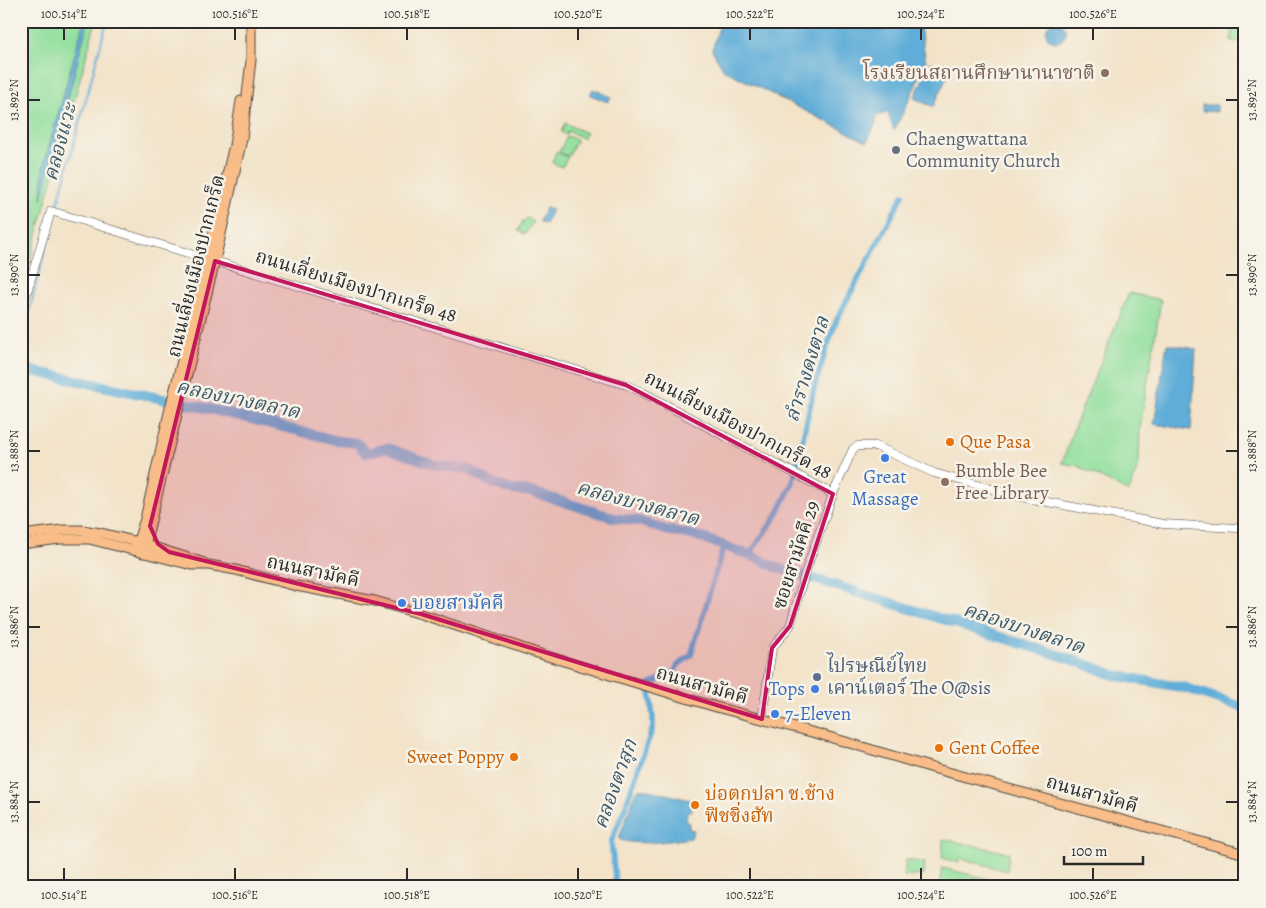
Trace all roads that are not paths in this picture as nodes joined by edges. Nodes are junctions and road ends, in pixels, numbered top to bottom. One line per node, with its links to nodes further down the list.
1 (246, 21): 3 (main road, ถนนเลี่ยงเมืองปากเกร็ด)
2 (251, 21): 3 (main road, ถนนเลี่ยงเมืองปากเกร็ด)
3 (211, 260): 4 (street, ถนนเลี่ยงเมืองปากเกร็ด 48); 5 (main road, ถนนเลี่ยงเมืองปากเกร็ด); 6 (street, ถนนเลี่ยงเมืองปากเกร็ด 48)
4 (21, 312)
5 (174, 410): 8 (main road, ถนนเลี่ยงเมืองปากเกร็ด); 11 (main road, ถนนเลี่ยงเมืองปากเกร็ด)
6 (833, 494): 7 (street, ถนนเลี่ยงเมืองปากเกร็ด 48); 14 (street, ซอยสามัคคี 29)
7 (1245, 516)
8 (150, 526): 11 (main road, ถนนเลี่ยงเมืองปากเกร็ด); 12 (main road)
9 (21, 535): 11 (main road, ถนนสามัคคี)
10 (21, 544): 11 (main road, ถนนสามัคคี)
11 (140, 547): 12 (main road, ถนนสามัคคี); 13 (main road, ถนนสามัคคี)
12 (169, 552): 13 (main road, ถนนสามัคคี)
13 (209, 565): 14 (main road, ถนนสามัคคี)
14 (762, 719): 15 (main road, ถนนสามัคคี)
15 (1245, 854)

